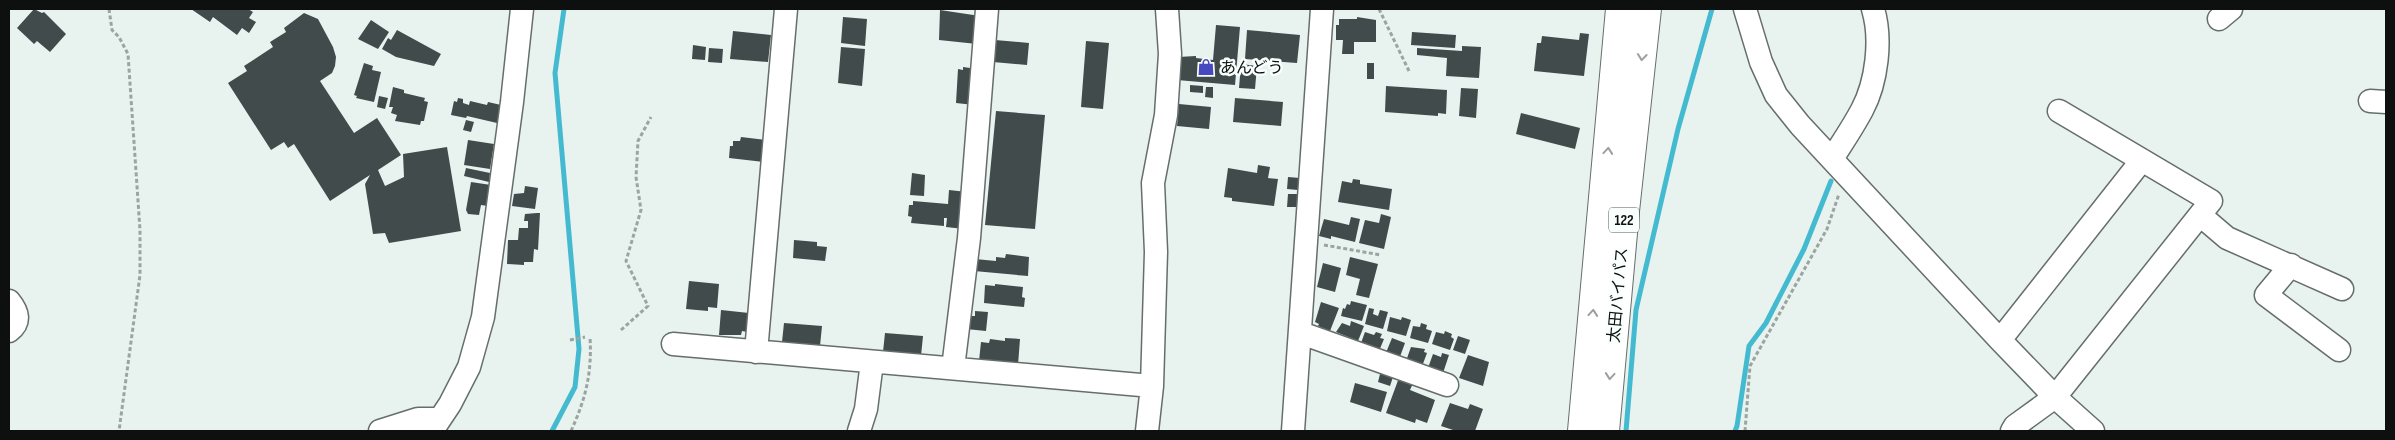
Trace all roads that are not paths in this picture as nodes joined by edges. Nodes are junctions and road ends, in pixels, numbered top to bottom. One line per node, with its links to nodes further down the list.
1 (522, 9): 28 (street)
2 (786, 9): 22 (street)
3 (987, 9): 24 (street)
4 (1167, 9): 26 (street)
5 (1322, 9): 18 (street)
6 (1620, 9): 33 (highway, 太田バイパス / 122, one-way to 6)
7 (1647, 9): 34 (highway, 太田バイパス / 122, one-way to 34)
8 (1745, 9): 12 (street)
9 (1873, 9): 12 (street)
10 (2059, 111): 11 (street)
11 (2142, 160): 13 (street); 19 (street)
12 (1839, 166): 19 (street)
13 (2200, 215): 14 (street); 27 (street)
14 (2291, 265): 15 (street); 21 (street)
15 (2342, 289)
16 (9, 300): 17 (street)
17 (9, 332)
18 (1301, 332): 25 (street); 32 (street)
19 (2000, 340): 27 (street)
20 (673, 344): 22 (street)
21 (2340, 350)
22 (756, 352): 23 (street)
23 (872, 362): 24 (street); 30 (street)
24 (953, 368): 26 (street)
25 (1447, 385)
26 (1152, 386): 31 (street)
27 (2055, 397): 35 (street); 36 (street)
28 (436, 425): 29 (street)
29 (380, 431)
30 (859, 431)
31 (1147, 431)
32 (1293, 431)
33 (1582, 431)
34 (1605, 431)
35 (2012, 431)
36 (2093, 431)

